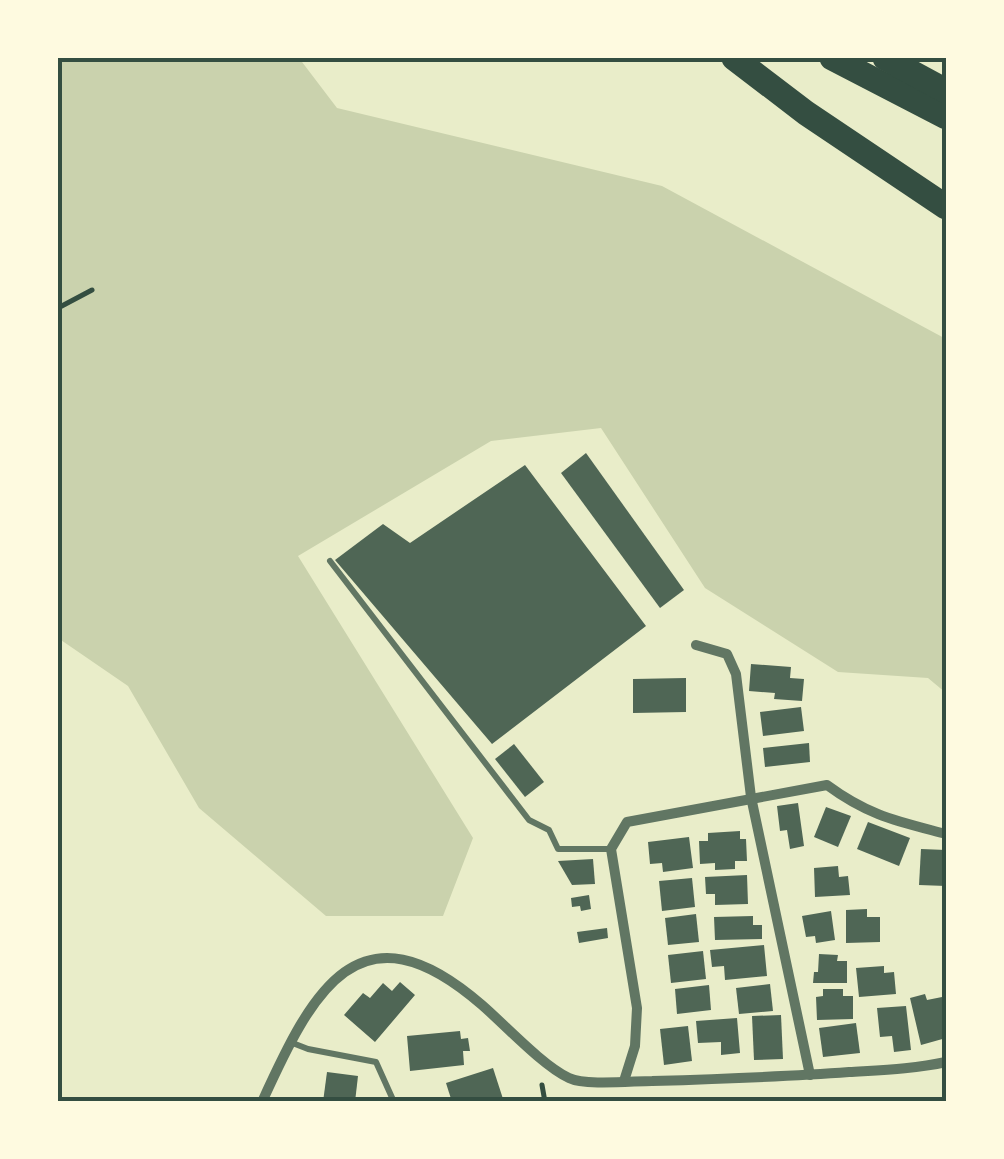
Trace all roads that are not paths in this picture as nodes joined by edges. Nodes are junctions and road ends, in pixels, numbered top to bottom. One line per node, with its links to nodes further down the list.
1 (734, 58): 6 (highway)
2 (832, 58): 5 (highway)
3 (884, 58): 4 (highway)
4 (946, 91)
5 (946, 116)
6 (946, 207)
7 (330, 561): 11 (lane)
8 (696, 645): 9 (street)
9 (751, 798): 10 (street); 11 (street); 14 (street)
10 (946, 834)
11 (611, 849): 15 (street)
12 (289, 1042): 15 (street); 16 (street); 17 (lane)
13 (946, 1062): 14 (street)
14 (810, 1075): 15 (street)
15 (624, 1081)
16 (262, 1102)
17 (394, 1102)

